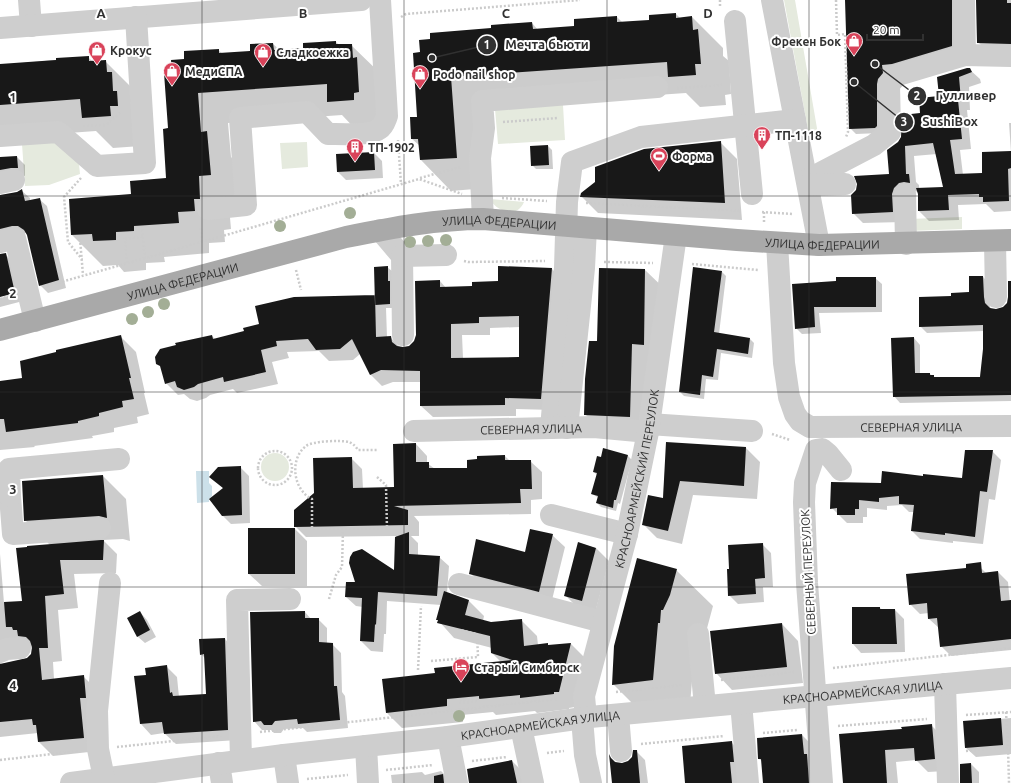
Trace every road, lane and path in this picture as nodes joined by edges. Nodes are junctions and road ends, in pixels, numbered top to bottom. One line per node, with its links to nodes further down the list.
1 (29, 0): 11 (street)
2 (361, 0): 8 (street)
3 (380, 0): 13 (street)
4 (580, 0): 13 (path)
5 (772, 0): 20 (street)
6 (836, 0): 25 (path)
7 (964, 0): 14 (street)
8 (291, 2): 9 (street)
9 (136, 18): 11 (street); 24 (street)
10 (735, 21): 23 (street)
11 (31, 26): 12 (street)
12 (0, 28)
13 (382, 30): 35 (street)
14 (965, 55): 15 (street); 29 (street)
15 (1011, 56)
16 (727, 85): 17 (path)
17 (664, 88): 32 (street)
18 (122, 111): 22 (path)
19 (558, 118): 21 (path)
20 (795, 120): 23 (street); 29 (street)
21 (503, 122)
22 (79, 126)
23 (745, 126): 33 (street); 34 (street)
24 (0, 136)
25 (846, 138)
26 (463, 166): 28 (path)
27 (88, 177): 53 (path)
28 (419, 179): 32 (path); 46 (path)
29 (807, 183): 30 (street); 36 (street)
30 (845, 184)
31 (905, 194): 49 (street)
32 (482, 198): 33 (path); 37 (street)
33 (567, 202): 34 (path); 39 (street)
34 (751, 206): 36 (path)
35 (204, 216): 46 (path)
36 (814, 216): 48 (street)
37 (483, 220): 39 (main road, УЛИЦА ФЕДЕРАЦИИ); 40 (main road, УЛИЦА ФЕДЕРАЦИИ)
38 (142, 226): 42 (path)
39 (576, 227): 41 (main road, УЛИЦА ФЕДЕРАЦИИ); 54 (street)
40 (380, 230): 51 (street); 62 (main road, УЛИЦА ФЕДЕРАЦИИ)
41 (676, 235): 47 (main road, УЛИЦА ФЕДЕРАЦИИ); 56 (street, КРАСНОАРМЕЙСКИЙ ПЕРЕУЛОК)
42 (143, 237): 52 (path); 55 (path)
43 (80, 238): 53 (path)
44 (1003, 240): 49 (main road, УЛИЦА ФЕДЕРАЦИИ); 60 (street)
45 (0, 242): 59 (street)
46 (202, 242): 52 (path)
47 (777, 243): 48 (main road, УЛИЦА ФЕДЕРАЦИИ); 57 (street)
48 (819, 244): 49 (main road, УЛИЦА ФЕДЕРАЦИИ)
49 (906, 244)
50 (446, 255): 51 (street); 54 (path)
51 (402, 256): 64 (street)
52 (145, 258): 55 (path)
53 (82, 259): 58 (path)
54 (574, 261): 56 (path); 66 (street)
55 (127, 263): 58 (path)
56 (672, 264): 57 (path); 67 (street, КРАСНОАРМЕЙСКИЙ ПЕРЕУЛОК)
57 (779, 272): 65 (street, СЕВЕРНАЯ УЛИЦА)
58 (83, 275): 59 (path)
59 (28, 291): 61 (path); 62 (street)
60 (996, 297)
61 (0, 299)
62 (35, 321): 63 (main road, УЛИЦА ФЕДЕРАЦИИ)
63 (0, 330)
64 (403, 335)
65 (1011, 426)
66 (559, 428): 67 (street, СЕВЕРНАЯ УЛИЦА); 68 (street, СЕВЕРНАЯ УЛИЦА)
67 (649, 428): 69 (street, СЕВЕРНАЯ УЛИЦА); 81 (street, КРАСНОАРМЕЙСКИЙ ПЕРЕУЛОК)
68 (414, 431)
69 (752, 431): 71 (path)
70 (377, 450): 74 (path)
71 (816, 450): 75 (street); 94 (street, СЕВЕРНЫЙ ПЕРЕУЛОК)
72 (119, 459): 77 (street)
73 (292, 469): 73 (path); 74 (path)
74 (296, 469): 80 (path)
75 (841, 470)
76 (377, 477): 80 (path)
77 (5, 496): 79 (street)
78 (551, 515): 81 (street)
79 (100, 528)
80 (343, 530): 84 (path)
81 (627, 534): 87 (street, КРАСНОАРМЕЙСКИЙ ПЕРЕУЛОК)
82 (110, 582): 110 (street)
83 (459, 584): 87 (street)
84 (329, 598)
85 (290, 599): 106 (street)
86 (421, 606): 91 (path)
87 (603, 622): 102 (street, КРАСНОАРМЕЙСКИЙ ПЕРЕУЛОК)
88 (460, 630): 90 (path)
89 (698, 634): 98 (street)
90 (431, 661)
91 (418, 670)
92 (1011, 678): 93 (street, КРАСНОАРМЕЙСКАЯ УЛИЦА)
93 (945, 684): 94 (street, КРАСНОАРМЕЙСКАЯ УЛИЦА); 126 (street)
94 (815, 696): 97 (street, КРАСНОАРМЕЙСКАЯ УЛИЦА); 125 (street, СЕВЕРНЫЙ ПЕРЕУЛОК)
95 (564, 698): 99 (path)
96 (471, 702): 96 (path); 99 (path)
97 (741, 702): 98 (street, КРАСНОАРМЕЙСКАЯ УЛИЦА); 124 (street)
98 (705, 706): 101 (street, КРАСНОАРМЕЙСКАЯ УЛИЦА)
99 (472, 708): 106 (path)
100 (1006, 712): 109 (path)
101 (618, 715): 102 (street, КРАСНОАРМЕЙСКАЯ УЛИЦА); 111 (street)
102 (584, 718): 105 (street, КРАСНОАРМЕЙСКАЯ УЛИЦА); 118 (street, КРАСНОАРМЕЙСКИЙ ПЕРЕУЛОК)
103 (16, 724): 104 (path)
104 (0, 726)
105 (521, 727): 107 (street, КРАСНОАРМЕЙСКАЯ УЛИЦА); 123 (street)
106 (240, 734): 110 (path); 115 (street)
107 (448, 737): 108 (street, КРАСНОАРМЕЙСКАЯ УЛИЦА); 122 (street)
108 (366, 746): 113 (street, КРАСНОАРМЕЙСКАЯ УЛИЦА); 121 (street)
109 (1008, 747): 112 (path); 127 (path)
110 (98, 749): 114 (path); 117 (street)
111 (620, 751)
112 (959, 751)
113 (284, 755): 115 (street, КРАСНОАРМЕЙСКАЯ УЛИЦА); 120 (street)
114 (0, 760)
115 (241, 760): 116 (street, КРАСНОАРМЕЙСКАЯ УЛИЦА)
116 (220, 773): 117 (street, КРАСНОАРМЕЙСКАЯ УЛИЦА)
117 (104, 781): 119 (street, КРАСНОАРМЕЙСКАЯ УЛИЦА)
118 (587, 782)
119 (71, 783)
120 (288, 783)
121 (368, 783)
122 (457, 783)
123 (533, 783)
124 (748, 783)
125 (822, 783)
126 (948, 783)
127 (1009, 783)

